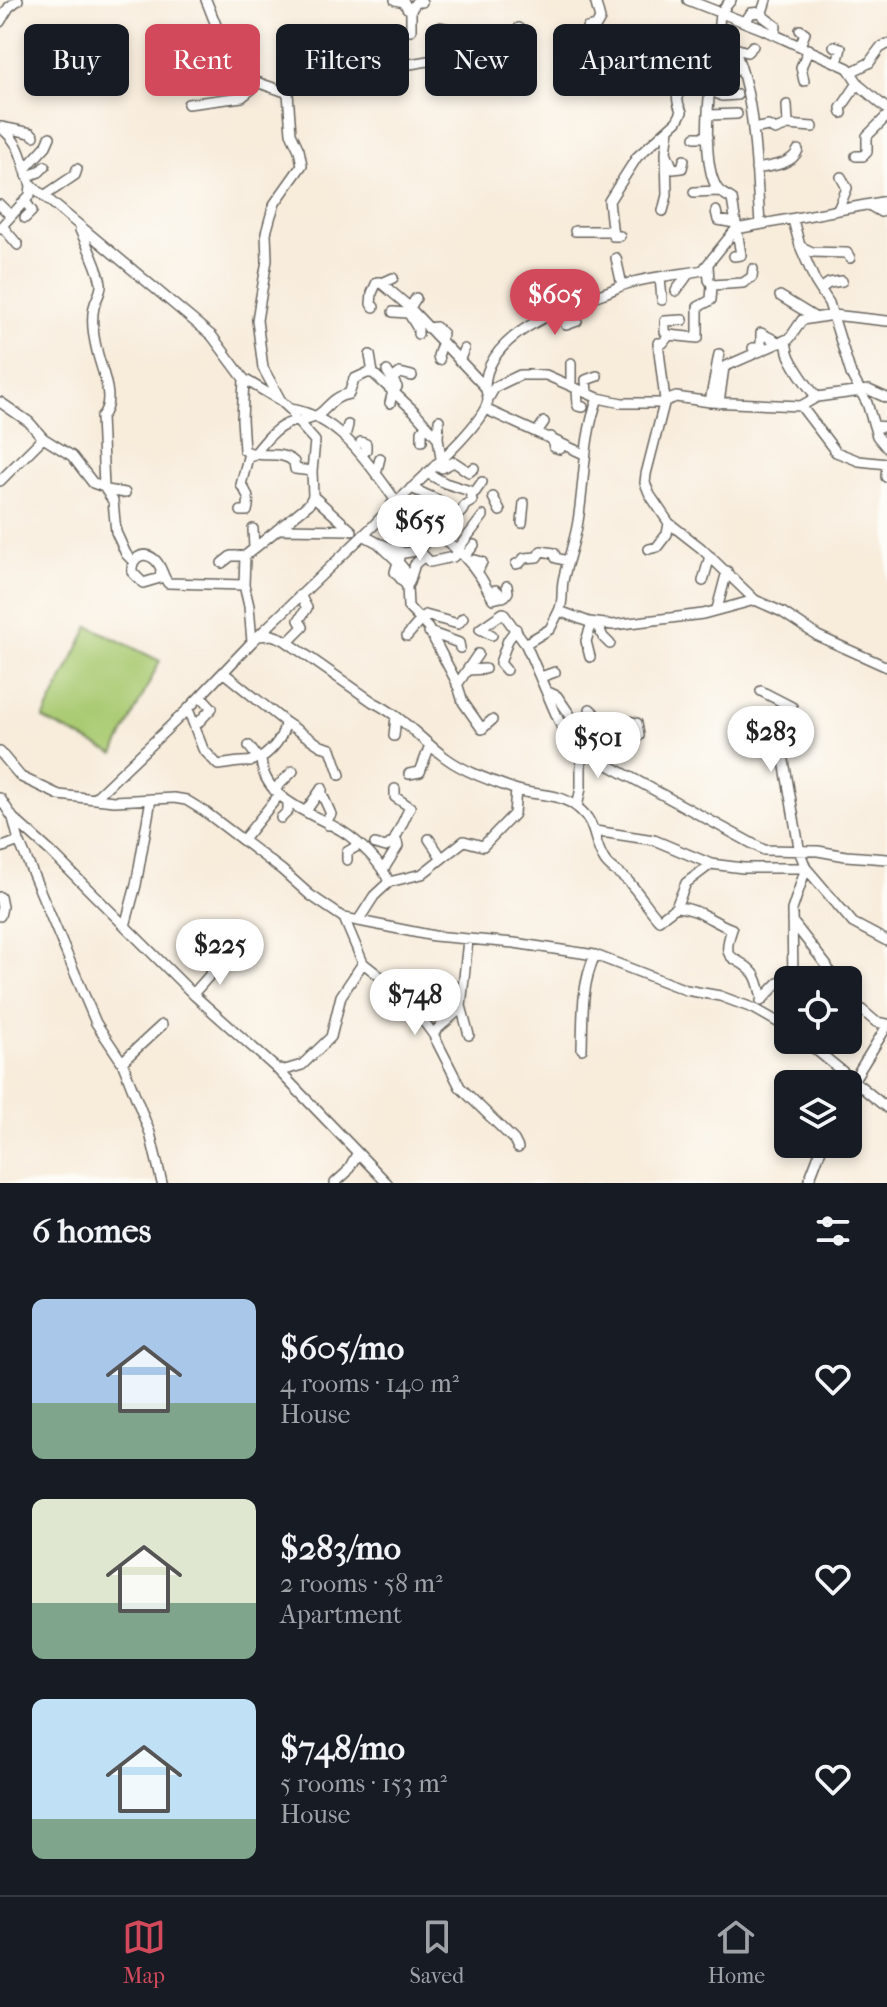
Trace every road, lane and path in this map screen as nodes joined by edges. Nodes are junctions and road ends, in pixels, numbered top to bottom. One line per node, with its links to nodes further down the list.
1 (18, 0): 12 (street)
2 (206, 0): 14 (street)
3 (395, 0): 9 (street)
4 (595, 0): 15 (street)
5 (688, 0): 11 (street)
6 (731, 0): 11 (street)
7 (766, 0): 10 (street)
8 (422, 2): 9 (street)
9 (411, 10): 19 (street)
10 (762, 12): 13 (street); 21 (street)
11 (719, 18): 13 (street); 16 (street); 17 (street)
12 (0, 22)
13 (745, 22): 18 (street)
14 (216, 24)
15 (597, 24)
16 (718, 24)
17 (722, 24)
18 (759, 28): 21 (street); 25 (street)
19 (409, 30)
20 (800, 30): 24 (street)
21 (775, 34): 24 (street)
22 (887, 44): 27 (street)
23 (834, 46): 26 (street)
24 (809, 47): 26 (street); 28 (street)
25 (740, 50)
26 (837, 63): 27 (street)
27 (851, 72): 29 (street)
28 (804, 81)
29 (858, 83): 39 (street); 40 (street)
30 (740, 85): 31 (street)
31 (741, 92): 36 (street); 36 (street)
32 (244, 96): 37 (street)
33 (288, 96): 133 (street)
34 (676, 96): 46 (street)
35 (711, 96): 42 (street)
36 (748, 101): 47 (street)
37 (188, 104)
38 (787, 105): 43 (street)
39 (884, 112): 54 (street)
40 (842, 113)
41 (737, 114): 42 (street)
42 (709, 115): 51 (street)
43 (788, 125): 45 (street); 47 (street)
44 (0, 127): 48 (street); 59 (street)
45 (813, 127)
46 (669, 129): 53 (street); 80 (street)
47 (753, 129): 58 (street)
48 (34, 136)
49 (50, 137): 59 (street)
50 (695, 137): 51 (street)
51 (708, 137): 62 (street)
52 (798, 150): 58 (street)
53 (666, 152): 55 (street); 61 (street)
54 (856, 156)
55 (684, 160)
56 (45, 166): 59 (street)
57 (77, 169): 64 (street)
58 (756, 169): 78 (street)
59 (28, 177): 64 (street); 66 (street)
60 (841, 177): 71 (street)
61 (667, 188): 65 (street); 72 (street)
62 (718, 191): 63 (street); 79 (street)
63 (694, 192)
64 (44, 196): 75 (street)
65 (676, 197)
66 (25, 201): 74 (street); 77 (street)
67 (887, 201): 69 (street)
68 (0, 205): 77 (street)
69 (869, 205): 70 (street); 71 (street)
70 (887, 209)
71 (838, 210): 76 (street)
72 (663, 211)
73 (716, 211): 79 (street)
74 (25, 218)
75 (71, 218): 124 (street); 173 (street)
76 (793, 220): 78 (street); 82 (street)
77 (4, 222): 81 (street)
78 (760, 223): 79 (street)
79 (735, 226): 83 (street); 86 (street)
80 (575, 231)
81 (18, 245)
82 (800, 246): 85 (street); 96 (street)
83 (734, 256)
84 (616, 258): 91 (street)
85 (850, 258)
86 (710, 264): 88 (street); 94 (street)
87 (753, 269): 94 (street)
88 (689, 273): 89 (street); 97 (street)
89 (660, 277): 91 (street); 100 (street)
90 (393, 278): 93 (street)
91 (622, 280): 102 (street)
92 (842, 281): 96 (street)
93 (382, 283): 101 (street); 103 (street)
94 (712, 285): 110 (street)
95 (556, 286): 102 (street)
96 (820, 289): 105 (street)
97 (676, 291)
98 (780, 296): 106 (street)
99 (416, 298): 103 (street)
100 (662, 300)
101 (374, 307)
102 (565, 307): 122 (street)
103 (409, 310): 104 (street); 109 (street); 112 (street)
104 (393, 312)
105 (833, 315): 106 (street); 108 (street); 128 (street)
106 (816, 318): 111 (street)
107 (683, 320): 110 (street)
108 (885, 323)
109 (418, 334)
110 (669, 335): 132 (street)
111 (782, 341): 115 (street); 115 (street); 129 (street)
112 (440, 342): 116 (street); 117 (street)
113 (464, 349): 117 (street)
114 (370, 355): 120 (street)
115 (752, 355): 135 (street)
116 (439, 360)
117 (459, 361): 122 (street)
118 (571, 363): 126 (street)
119 (482, 364): 122 (street)
120 (373, 373): 127 (street); 142 (street)
121 (412, 376): 127 (street)
122 (481, 376): 125 (street); 137 (street)
123 (597, 376): 126 (street)
124 (244, 379): 133 (street); 160 (street)
125 (510, 380): 126 (street); 137 (street)
126 (579, 389): 130 (street); 139 (street)
127 (393, 391): 136 (street); 141 (street)
128 (861, 391): 129 (street); 131 (street); 149 (street)
129 (817, 397): 138 (street)
130 (598, 398): 132 (street); 161 (street)
131 (887, 398)
132 (665, 400): 135 (street); 186 (street)
133 (281, 401): 140 (street)
134 (0, 402): 154 (street)
135 (714, 402): 138 (street)
136 (390, 403)
137 (487, 404): 151 (street); 164 (street)
138 (801, 406): 165 (street)
139 (583, 407)
140 (290, 409): 142 (street); 145 (street)
141 (414, 411): 143 (street); 148 (street)
142 (314, 418): 145 (street); 152 (street)
143 (406, 420)
144 (439, 420): 155 (street)
145 (296, 421): 160 (street); 167 (street)
146 (544, 422): 151 (street)
147 (348, 425): 152 (street)
148 (426, 426): 155 (street); 156 (street)
149 (874, 426): 150 (street); 158 (street)
150 (887, 427)
151 (537, 432): 153 (street)
152 (345, 436): 162 (street)
153 (551, 437): 159 (street); 161 (street)
154 (43, 438): 171 (street); 173 (street)
155 (438, 438): 164 (street)
156 (422, 441)
157 (361, 442): 162 (street)
158 (887, 448)
159 (560, 449)
160 (251, 454): 167 (street); 182 (street)
161 (584, 454): 202 (street)
162 (362, 455): 169 (street)
163 (380, 458): 169 (street)
164 (439, 461): 166 (street); 168 (street)
165 (887, 464): 170 (street)
166 (474, 468)
167 (312, 471): 177 (street)
168 (427, 473): 174 (street); 190 (street)
169 (376, 474): 180 (street)
170 (886, 477)
171 (0, 481)
172 (482, 482): 175 (street)
173 (106, 488): 176 (street); 201 (street)
174 (411, 488): 179 (street); 180 (street)
175 (475, 492)
176 (125, 493)
177 (313, 496): 188 (street); 189 (street)
178 (493, 497): 183 (street)
179 (438, 500)
180 (393, 503): 190 (street); 191 (street)
181 (524, 503): 185 (street)
182 (241, 511)
183 (500, 511)
184 (483, 516): 198 (street)
185 (522, 523)
186 (669, 523): 195 (street); 200 (street)
187 (253, 529): 194 (street)
188 (280, 529): 189 (street); 194 (street)
189 (350, 530): 191 (street)
190 (438, 535): 197 (street); 198 (street)
191 (362, 536): 192 (street); 214 (street)
192 (378, 543): 196 (street); 203 (street)
193 (474, 545): 198 (street)
194 (254, 548): 199 (street)
195 (649, 549)
196 (404, 553): 197 (street); 203 (street)
197 (422, 553): 198 (street); 212 (street)
198 (464, 554): 213 (street)
199 (245, 556): 204 (street); 211 (street)
200 (710, 556): 207 (street); 209 (street)
201 (133, 561): 206 (street); 208 (street)
202 (568, 561): 205 (street); 217 (street)
203 (398, 562): 212 (street)
204 (222, 563)
205 (516, 564)
206 (161, 570): 208 (street); 210 (street)
207 (727, 571): 215 (street); 216 (street)
208 (154, 581): 210 (street)
209 (703, 581)
210 (168, 583): 211 (street)
211 (244, 585): 227 (street)
212 (407, 586): 219 (street)
213 (507, 586)
214 (300, 595): 223 (street); 227 (street)
215 (755, 600): 216 (street); 237 (street)
216 (717, 609): 220 (street)
217 (559, 611): 220 (street); 230 (street)
218 (463, 618): 219 (street)
219 (420, 622): 224 (street); 226 (street)
220 (595, 623): 231 (street); 236 (street)
221 (480, 629): 222 (street); 225 (street); 228 (street)
222 (516, 629): 230 (street); 240 (street)
223 (299, 631): 229 (street); 233 (street)
224 (430, 634): 232 (street); 234 (street); 234 (street)
225 (492, 635)
226 (407, 636)
227 (255, 639): 229 (street); 242 (street)
228 (475, 639)
229 (288, 642): 233 (street)
230 (525, 644): 243 (street)
231 (610, 644)
232 (425, 649)
233 (302, 651): 251 (street)
234 (440, 653): 244 (street)
235 (478, 654): 239 (street)
236 (590, 657)
237 (887, 667)
238 (485, 669): 239 (street)
239 (469, 670): 244 (street)
240 (506, 670)
241 (555, 672): 243 (street)
242 (224, 673): 247 (street); 254 (street)
243 (541, 677): 245 (street)
244 (457, 685): 252 (street)
245 (546, 691): 250 (street); 258 (street)
246 (761, 691): 287 (street)
247 (201, 696): 248 (street); 253 (street)
248 (188, 709): 253 (street); 271 (street)
249 (590, 709): 255 (street)
250 (570, 715)
251 (396, 716): 256 (street); 259 (street)
252 (492, 720)
253 (195, 722): 263 (street)
254 (285, 722): 263 (street); 266 (street)
255 (589, 730): 257 (street); 258 (street)
256 (394, 736)
257 (639, 736)
258 (569, 737): 261 (street)
259 (430, 745): 265 (street); 268 (street)
260 (249, 746): 263 (street)
261 (581, 748): 274 (street); 287 (street)
262 (0, 752): 271 (street)
263 (259, 758): 269 (street)
264 (293, 771): 269 (street)
265 (409, 774)
266 (340, 775)
267 (395, 789): 283 (street)
268 (516, 790): 274 (street); 288 (street)
269 (276, 793): 273 (street); 281 (street)
270 (0, 798): 276 (street)
271 (94, 799): 272 (street)
272 (151, 799): 281 (street); 301 (street)
273 (288, 802): 275 (street); 277 (street)
274 (577, 807): 279 (street)
275 (305, 812): 278 (street); 278 (street)
276 (13, 818): 282 (street); 301 (street)
277 (281, 818)
278 (328, 825): 285 (street)
279 (595, 831): 291 (street); 296 (street)
280 (429, 839): 288 (street)
281 (243, 840): 298 (street)
282 (19, 841): 286 (street); 322 (street)
283 (394, 841): 284 (street); 293 (street)
284 (375, 844)
285 (359, 845): 290 (street); 293 (street)
286 (0, 848)
287 (800, 853): 289 (street); 292 (street)
288 (441, 857): 294 (street)
289 (887, 859)
290 (347, 860)
291 (711, 864): 292 (street); 296 (street)
292 (806, 868): 300 (street); 303 (street)
293 (383, 870): 294 (street)
294 (389, 882): 299 (street)
295 (0, 897): 297 (street)
296 (676, 907): 311 (street)
297 (0, 916)
298 (344, 918): 299 (street); 306 (street)
299 (358, 921): 302 (street)
300 (792, 921): 307 (street); 308 (street)
301 (125, 926): 310 (street)
302 (468, 940): 304 (street); 312 (street)
303 (887, 941)
304 (595, 955): 313 (street); 320 (street)
305 (225, 958): 310 (street)
306 (363, 963): 318 (street); 323 (street)
307 (793, 966)
308 (827, 966)
309 (774, 987): 311 (street)
310 (193, 994): 323 (street)
311 (762, 999): 313 (street)
312 (461, 1006): 318 (street); 319 (street)
313 (755, 1009): 315 (street)
314 (862, 1010): 317 (street)
315 (774, 1020)
316 (162, 1025): 322 (street)
317 (887, 1025): 325 (street)
318 (433, 1034): 328 (street)
319 (469, 1035)
320 (582, 1049)
321 (822, 1054): 324 (street)
322 (122, 1062): 331 (street)
323 (277, 1069): 329 (street)
324 (843, 1070)
325 (858, 1070)
326 (862, 1086): 327 (street)
327 (887, 1108)
328 (518, 1148)
329 (357, 1154): 332 (street); 333 (street)
330 (818, 1158): 334 (street)
331 (162, 1183)
332 (335, 1183)
333 (387, 1183)
334 (808, 1183)

